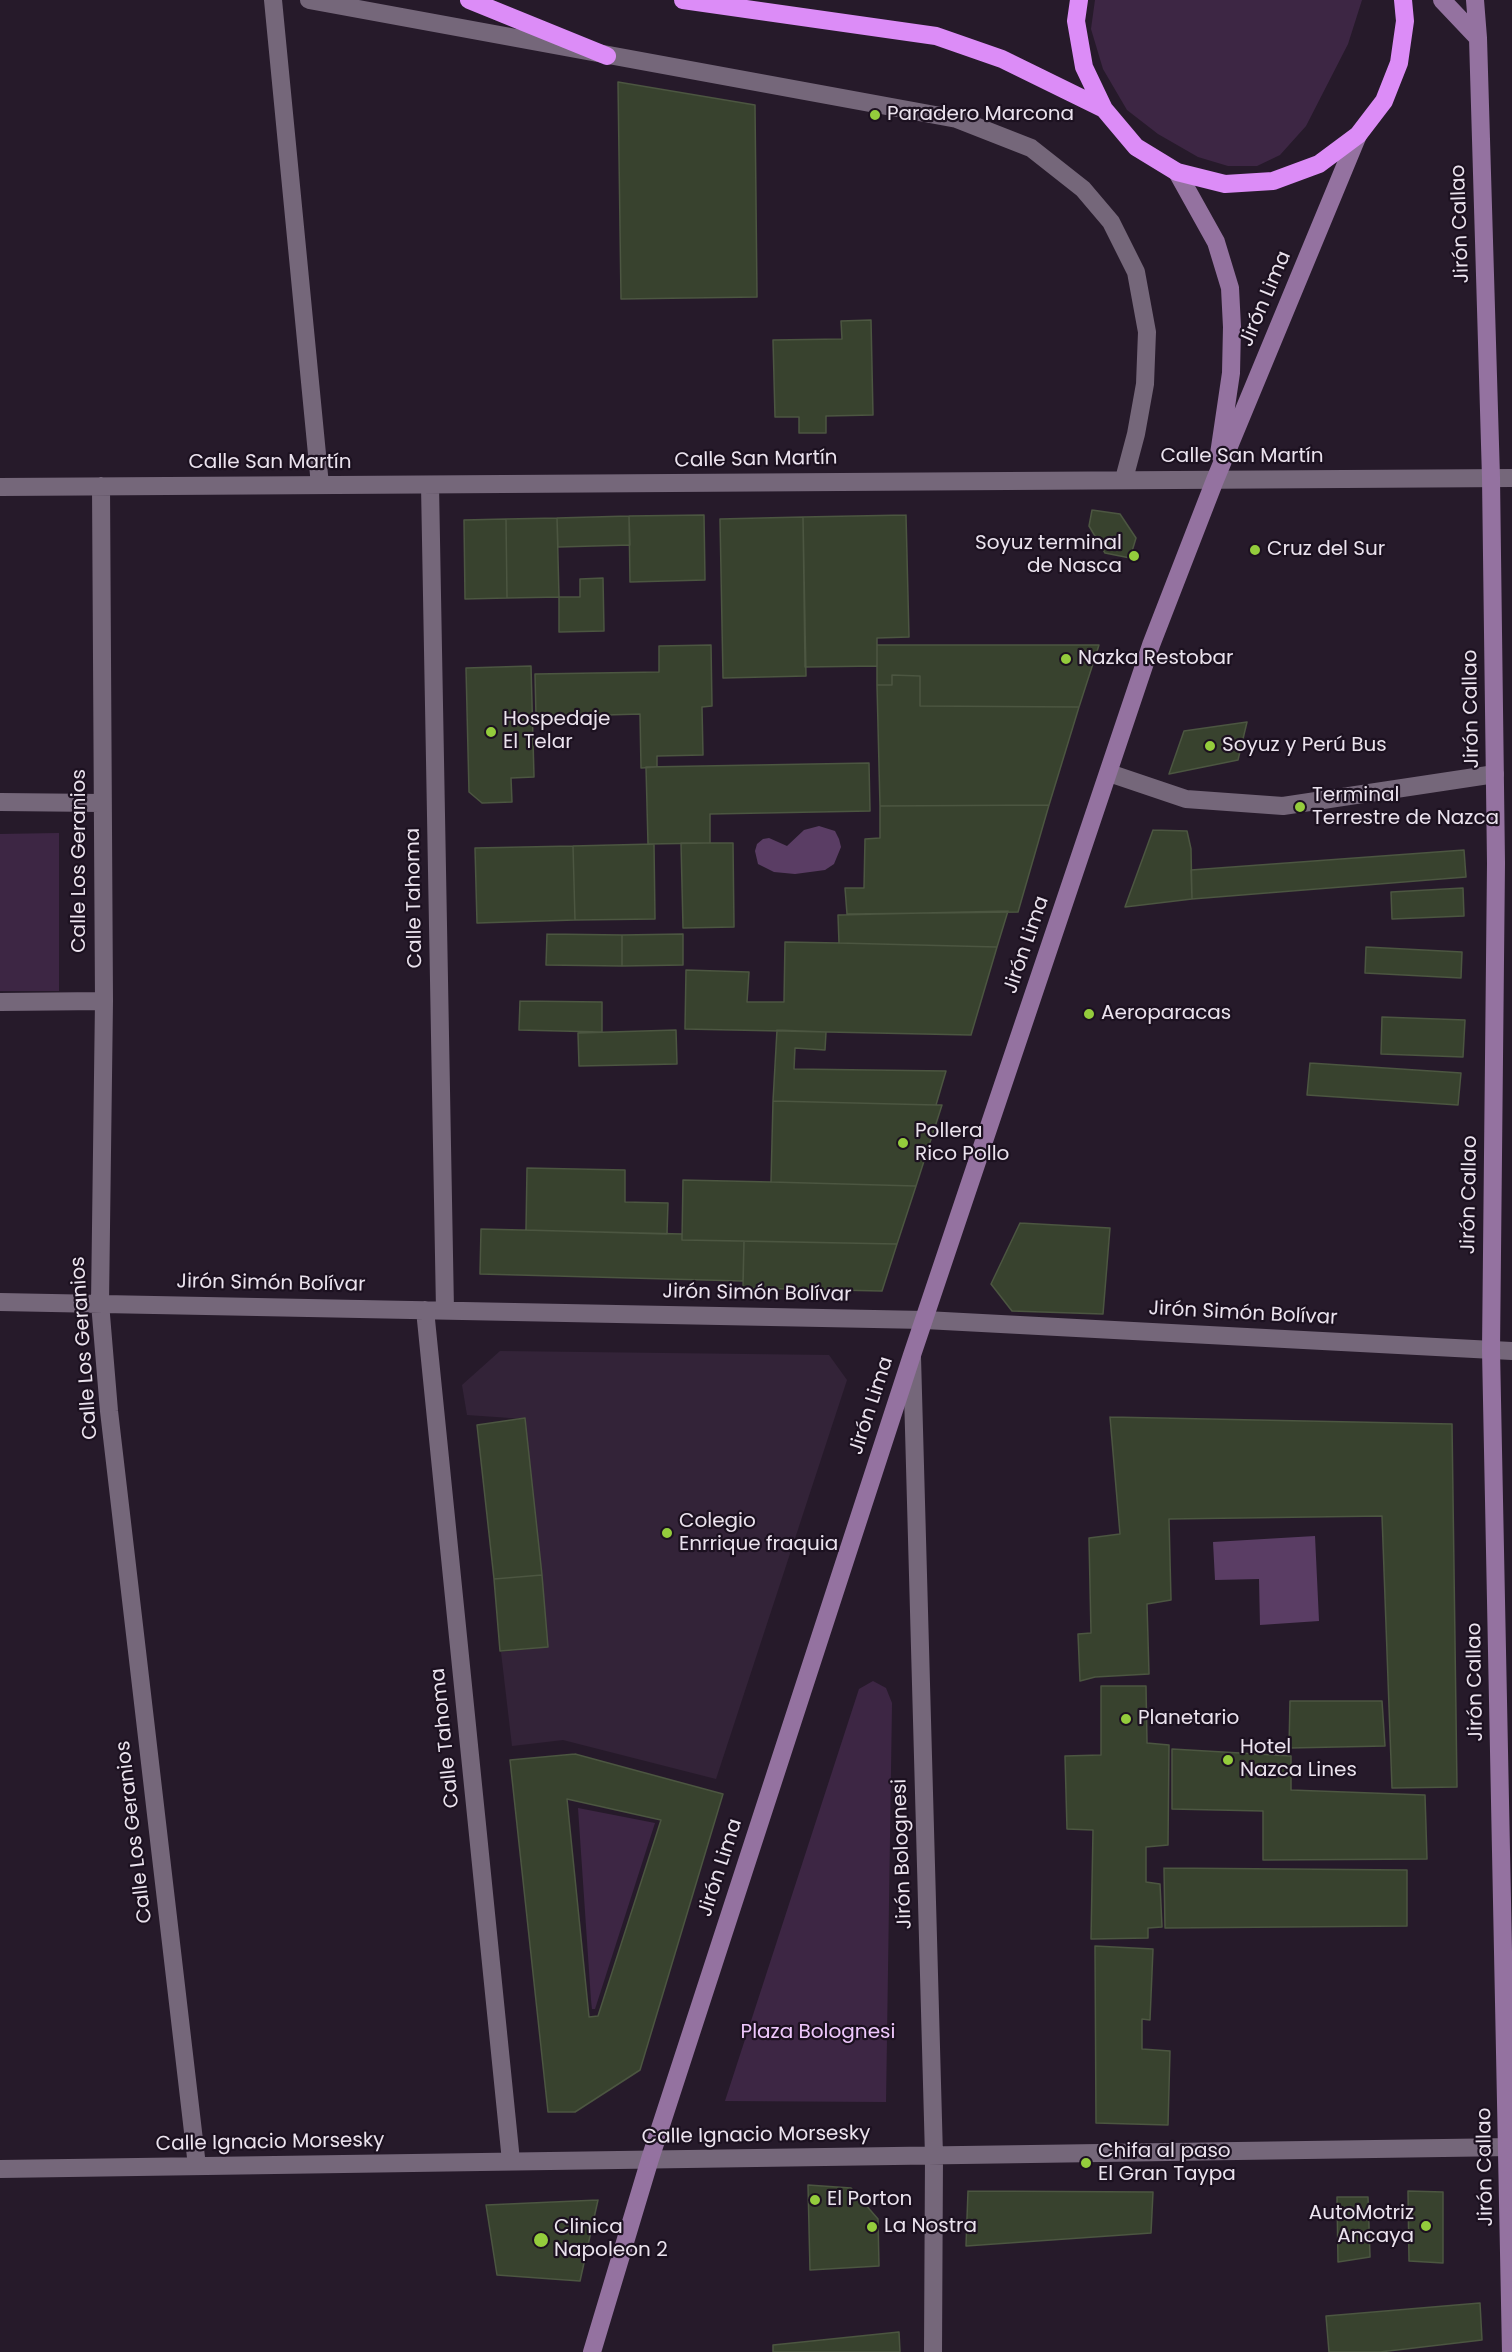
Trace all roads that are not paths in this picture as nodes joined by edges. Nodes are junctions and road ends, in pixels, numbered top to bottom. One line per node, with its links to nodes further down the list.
1 (273, 0): 18 (street)
2 (309, 0): 10 (street)
3 (469, 0): 10 (highway)
4 (684, 0): 11 (highway)
5 (1079, 0): 11 (highway)
6 (1403, 0): 12 (highway)
7 (1442, 0): 9 (street)
8 (1475, 0): 9 (street, Jirón Callao)
9 (1478, 38): 14 (street, Jirón Callao)
10 (607, 56): 16 (street)
11 (1104, 110): 13 (highway)
12 (1358, 135): 13 (highway); 17 (street, Jirón Lima)
13 (1177, 172): 17 (street, Jirón Lima)
14 (1491, 478): 15 (street, Calle San Martín); 17 (street, Calle San Martín); 23 (street, Jirón Callao)
15 (1512, 478)
16 (1124, 479): 17 (street, Calle San Martín); 19 (street, Calle San Martín)
17 (1215, 480): 22 (street, Jirón Lima)
18 (320, 485): 19 (street, Calle San Martín); 20 (street, Calle San Martín)
19 (430, 485): 31 (street, Calle Tahoma)
20 (101, 486): 21 (street, Calle San Martín); 25 (street, Calle Los Geranios)
21 (0, 487)
22 (1109, 773): 23 (street); 32 (street, Jirón Lima)
23 (1496, 774): 33 (street, Jirón Callao)
24 (0, 802): 25 (street)
25 (101, 803): 26 (street, Calle Los Geranios)
26 (104, 1001): 27 (street); 29 (street, Calle Los Geranios)
27 (0, 1002)
28 (0, 1302): 29 (street, Jirón Simón Bolívar)
29 (100, 1303): 30 (street, Jirón Simón Bolívar); 40 (street, Calle Los Geranios)
30 (425, 1310): 31 (street, Jirón Simón Bolívar); 39 (street, Calle Tahoma)
31 (445, 1310): 32 (street, Jirón Simón Bolívar)
32 (925, 1320): 33 (street, Jirón Simón Bolívar); 35 (street, Jirón Lima)
33 (1491, 1350): 34 (street, Jirón Simón Bolívar); 36 (street, Jirón Callao)
34 (1512, 1351)
35 (912, 1355): 37 (street, Jirón Bolognesi); 38 (street, Jirón Lima)
36 (1510, 2147): 37 (street, Calle Ignacio Morsesky); 44 (street, Jirón Callao)
37 (934, 2156): 38 (street, Calle Ignacio Morsesky); 43 (street, Jirón Bolognesi)
38 (650, 2159): 39 (street, Calle Ignacio Morsesky); 42 (street, Jirón Lima)
39 (511, 2162): 40 (street, Calle Ignacio Morsesky)
40 (197, 2166): 41 (street, Calle Ignacio Morsesky)
41 (0, 2169)
42 (592, 2352)
43 (933, 2352)
44 (1511, 2352)

